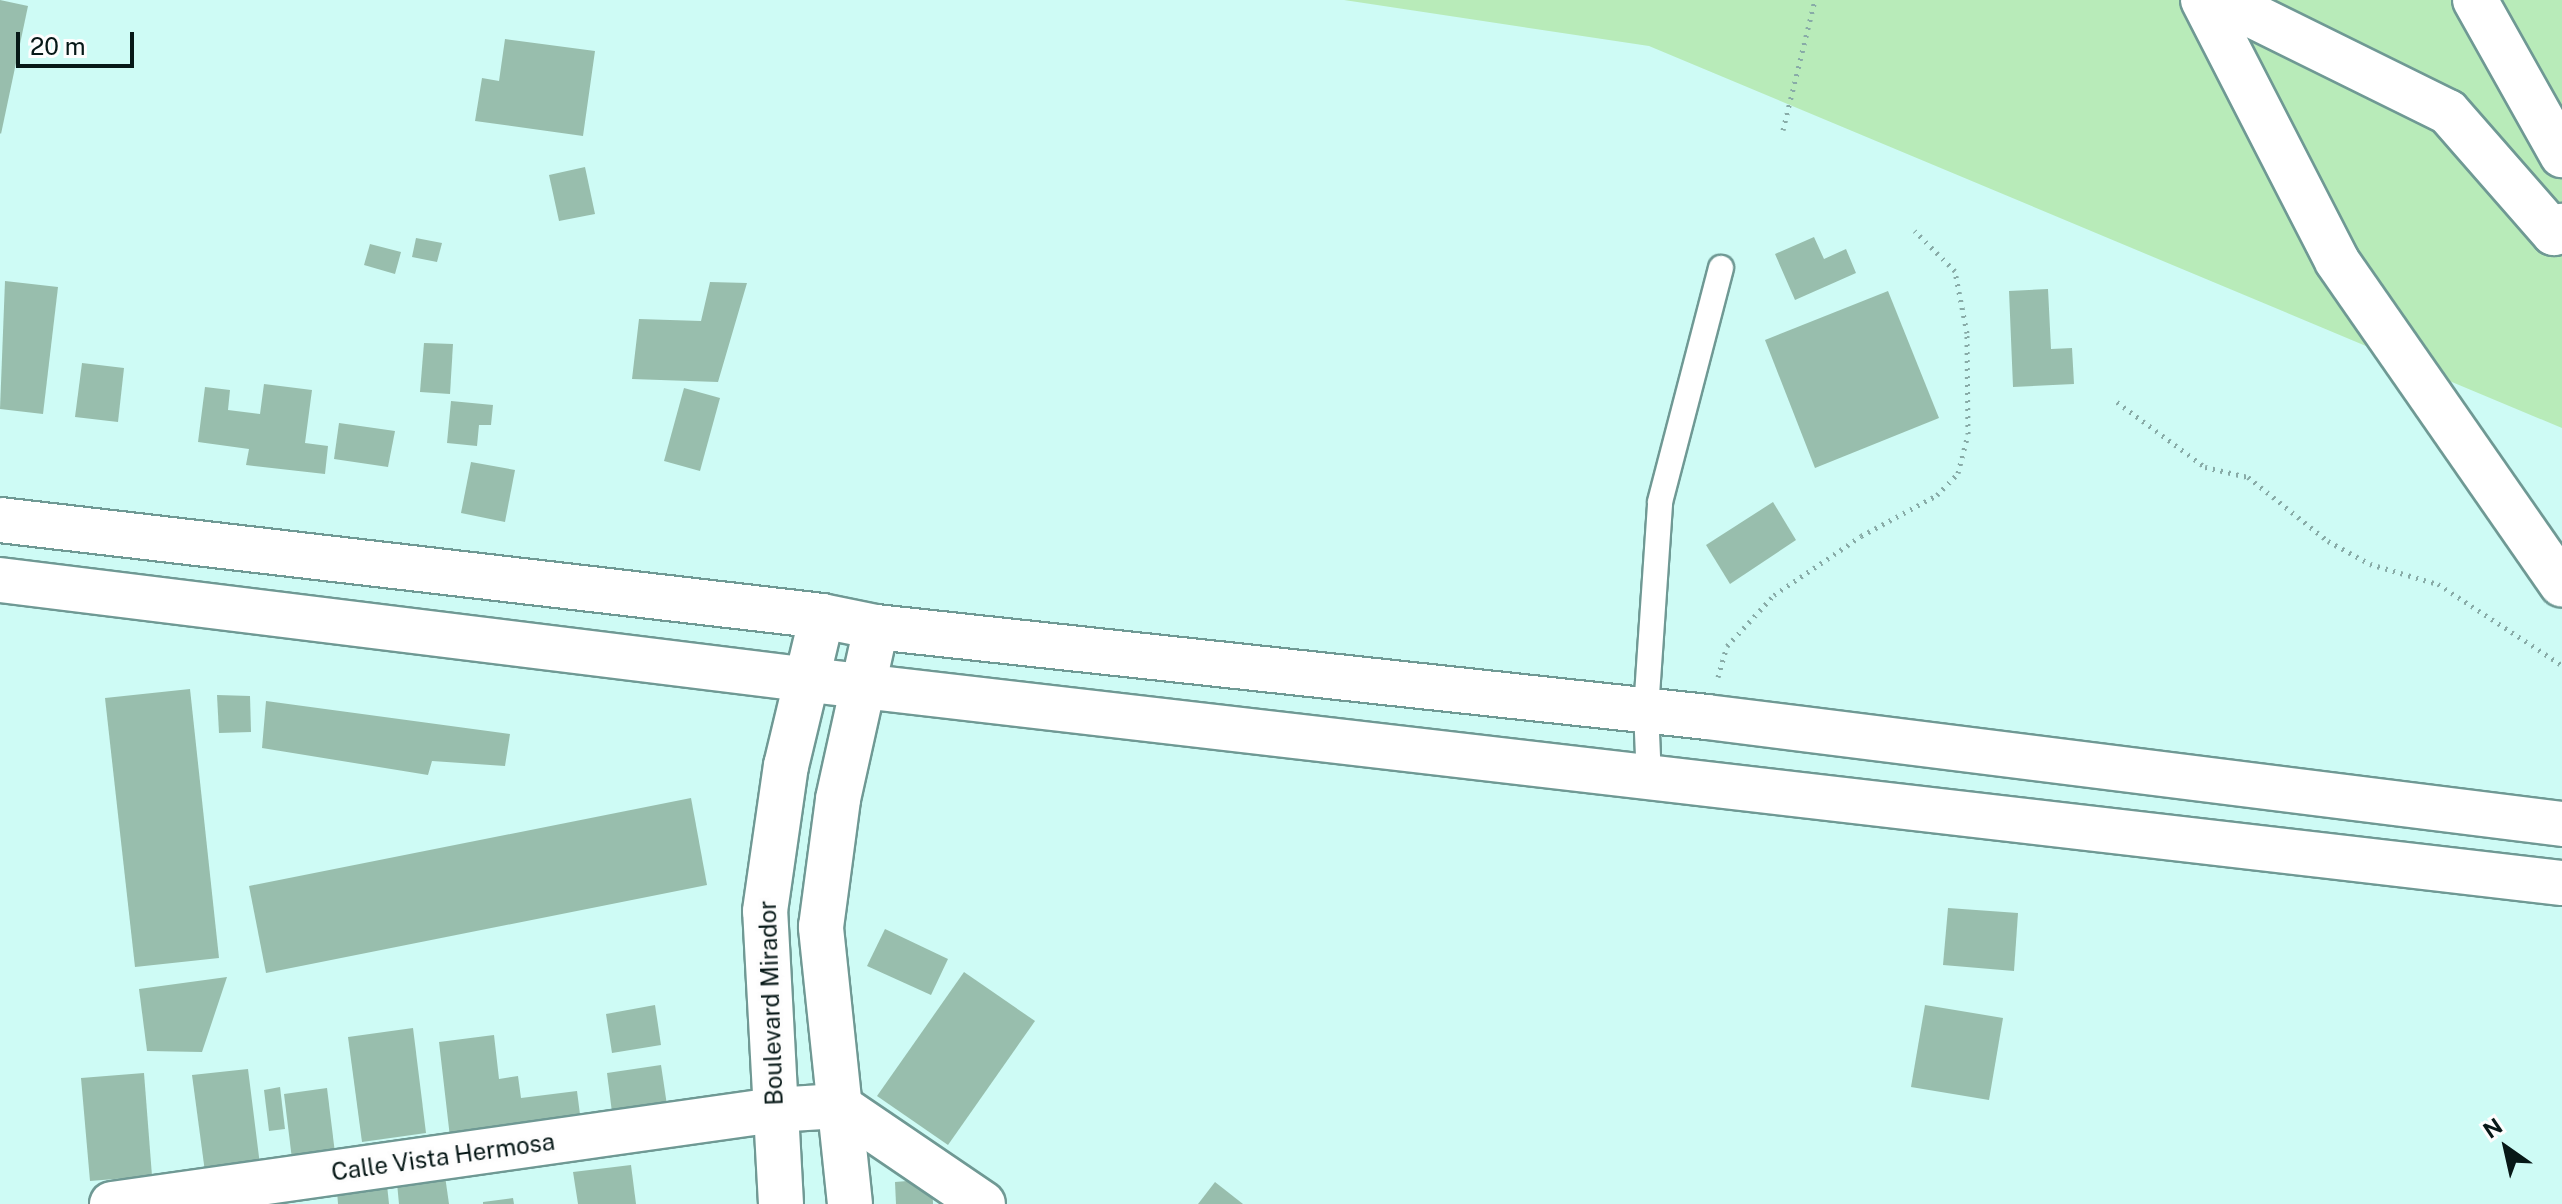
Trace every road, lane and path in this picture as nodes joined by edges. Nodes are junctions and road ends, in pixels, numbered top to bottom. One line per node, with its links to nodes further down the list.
1 (1815, 0): 5 (path)
2 (2203, 0): 13 (main road)
3 (2221, 0): 7 (main road)
4 (2475, 0): 6 (main road)
5 (1783, 130)
6 (2562, 155)
7 (2562, 226)
8 (1915, 231): 20 (path)
9 (1721, 268): 19 (lane)
10 (2117, 402): 16 (path)
11 (0, 520): 14 (main road)
12 (0, 580): 17 (main road)
13 (2562, 585)
14 (822, 616): 15 (main road); 17 (main road, Boulevard Mirador)
15 (876, 627): 18 (main road); 19 (main road)
16 (2562, 665)
17 (810, 680): 18 (main road); 25 (main road, Boulevard Mirador)
18 (866, 684): 21 (main road); 24 (main road)
19 (1646, 710): 20 (main road); 21 (lane)
20 (1707, 717): 22 (main road)
21 (1649, 779): 23 (main road)
22 (2562, 824)
23 (2562, 883)
24 (839, 1106): 25 (main road, Calle Vista Hermosa); 28 (main road); 29 (main road)
25 (774, 1110): 26 (main road, Calle Vista Hermosa); 27 (main road, Boulevard Mirador)
26 (112, 1204)
27 (781, 1204)
28 (850, 1204)
29 (983, 1204)

